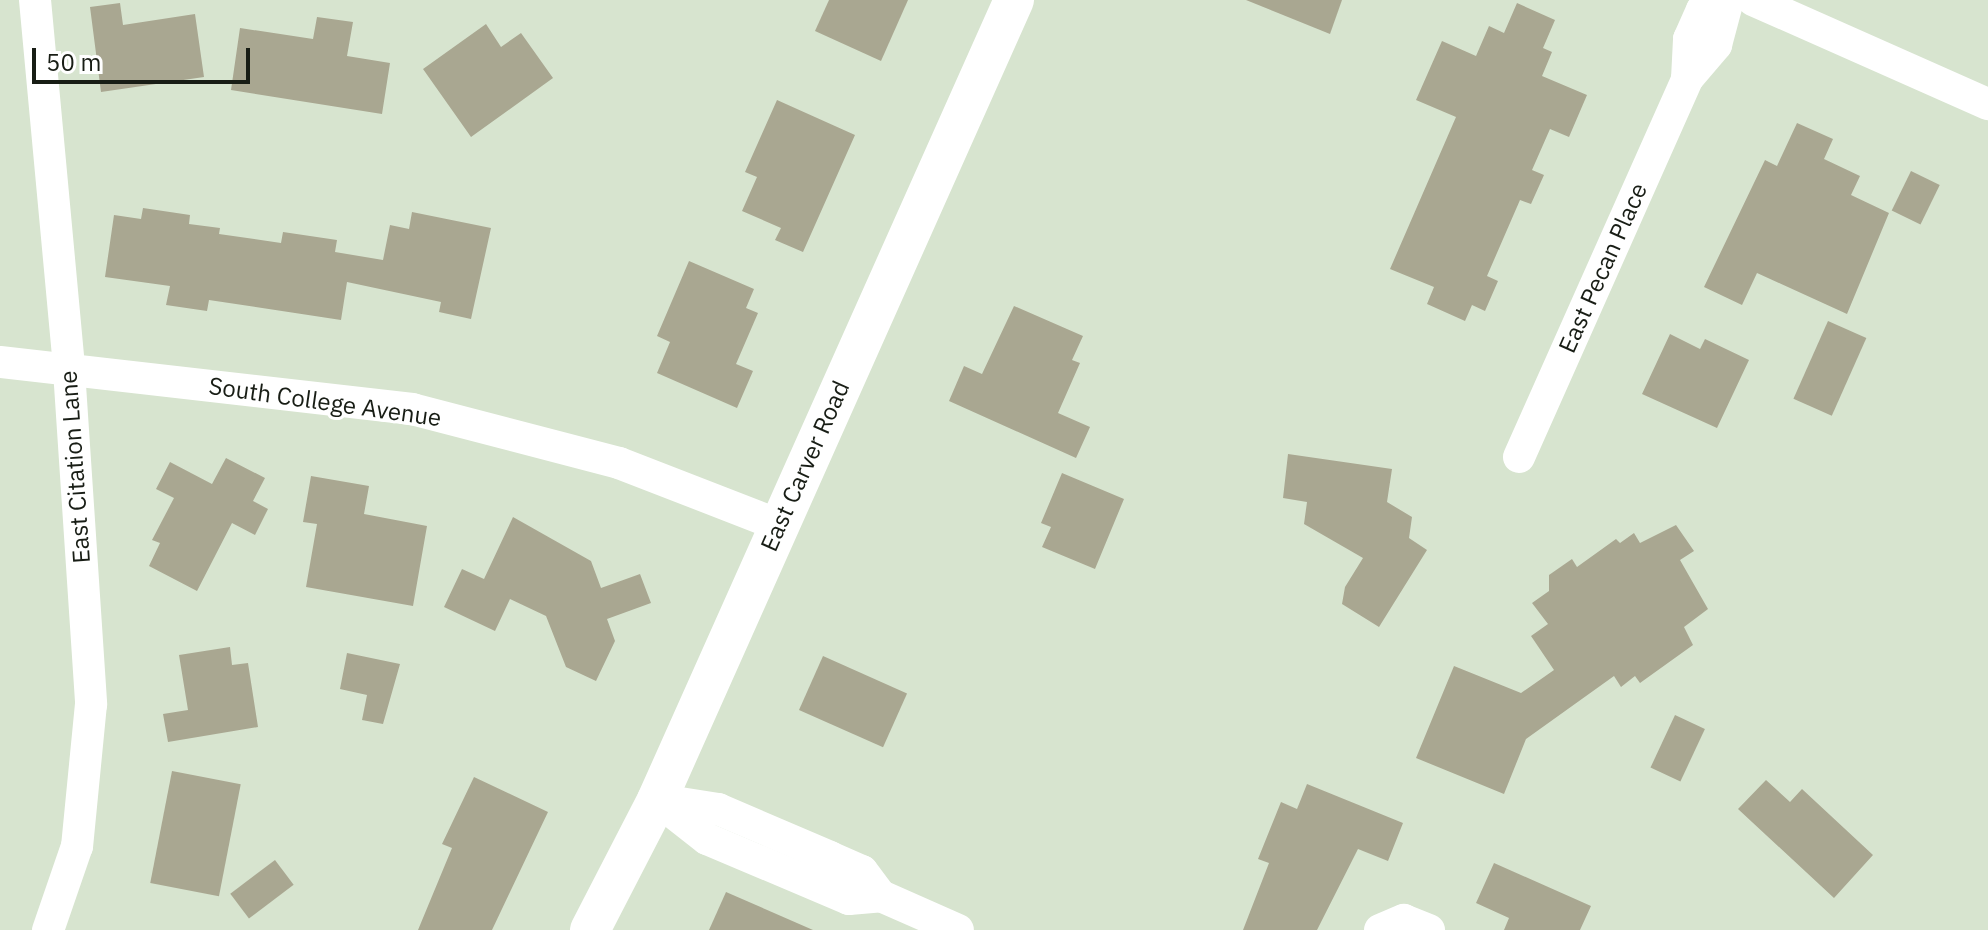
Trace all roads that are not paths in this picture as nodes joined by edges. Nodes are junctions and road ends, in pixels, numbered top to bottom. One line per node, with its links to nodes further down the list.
1 (35, 0): 9 (street, East Citation Lane)
2 (1014, 0): 11 (street, East Carver Road)
3 (1715, 0): 6 (street, East Pecan Place)
4 (1728, 0): 6 (street, East Pecan Place)
5 (1753, 0): 7 (street)
6 (1687, 79): 10 (street, East Pecan Place)
7 (1988, 104)
8 (0, 362): 9 (street, South College Avenue)
9 (69, 370): 11 (street, South College Avenue); 14 (street, East Citation Lane)
10 (1519, 457)
11 (779, 525): 12 (street, East Carver Road)
12 (657, 800): 13 (street); 15 (street, East Carver Road)
13 (938, 926)
14 (48, 930)
15 (590, 930)
16 (1380, 930): 17 (street)
17 (1429, 930)

